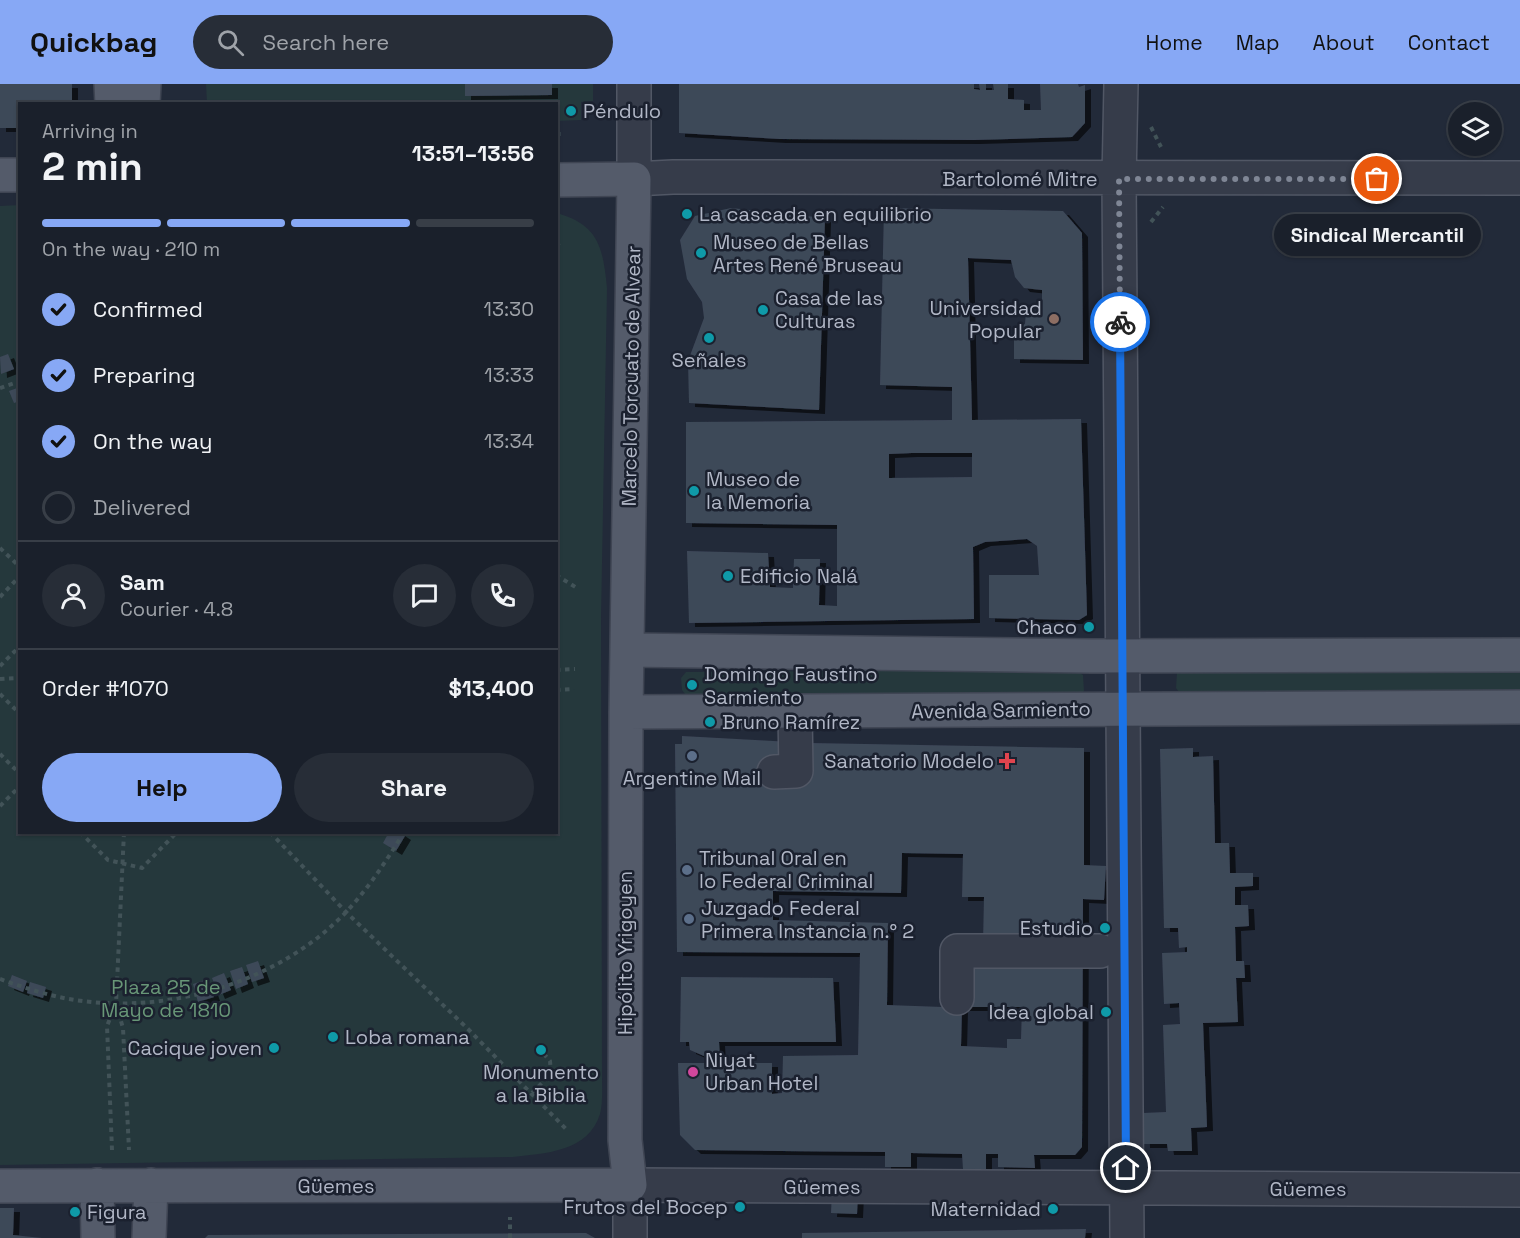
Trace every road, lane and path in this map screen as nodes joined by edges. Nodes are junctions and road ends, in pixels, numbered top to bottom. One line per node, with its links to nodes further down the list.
1 (111, 84): 5 (main road)
2 (144, 84): 6 (main road)
3 (634, 84): 12 (street, Marcelo Torcuato de Alvear)
4 (1121, 84): 10 (street)
5 (112, 102)
6 (143, 102)
7 (0, 175): 8 (main road)
8 (18, 175)
9 (1520, 178): 10 (street, Bartolomé Mitre)
10 (1119, 179): 12 (street, Bartolomé Mitre); 27 (street)
11 (558, 180): 12 (main road, Bartolomé Mitre)
12 (634, 180): 28 (main road, Marcelo Torcuato de Alvear)
13 (1174, 207): 14 (path)
14 (1148, 226)
15 (561, 241): 16 (path)
16 (558, 244)
17 (18, 382): 18 (path)
18 (0, 388)
19 (0, 549): 20 (path)
20 (18, 565)
21 (558, 576): 23 (path)
22 (18, 578): 24 (path)
23 (577, 588)
24 (0, 597)
25 (18, 648): 29 (path)
26 (1520, 655): 27 (main road)
27 (1125, 656): 28 (main road); 38 (street)
28 (627, 658): 40 (main road, Hipólito Yrigoyen)
29 (0, 666)
30 (575, 669): 31 (path)
31 (558, 670)
32 (18, 678): 33 (path)
33 (0, 679)
34 (574, 689): 35 (path)
35 (558, 690)
36 (0, 694): 39 (path)
37 (1520, 707): 38 (main road, Avenida Sarmiento)
38 (1124, 708): 41 (main road, Avenida Sarmiento); 66 (street)
39 (18, 712)
40 (626, 712): 41 (main road, Avenida Sarmiento); 64 (main road, Hipólito Yrigoyen)
41 (795, 712): 44 (street)
42 (0, 754): 43 (path)
43 (18, 772)
44 (774, 772)
45 (18, 788): 46 (path)
46 (0, 806)
47 (82, 834): 52 (path)
48 (124, 834): 52 (path)
49 (175, 834): 52 (path)
50 (272, 834): 53 (path)
51 (403, 834): 53 (path)
52 (123, 865): 57 (path)
53 (346, 912): 57 (path); 59 (path)
54 (1100, 951): 56 (street)
55 (0, 980): 57 (path)
56 (957, 998)
57 (116, 1004): 61 (path); 62 (path)
58 (543, 1053): 59 (path)
59 (532, 1093): 60 (path)
60 (566, 1129)
61 (112, 1150)
62 (129, 1150)
63 (124, 1185): 64 (main road, Güemes); 65 (main road, Güemes); 69 (main road); 70 (main road)
64 (630, 1185): 66 (street, Güemes); 72 (street, Hipólito Yrigoyen)
65 (0, 1186)
66 (1126, 1188): 67 (street, Güemes); 73 (street)
67 (1520, 1190)
68 (510, 1217): 71 (path)
69 (98, 1238)
70 (149, 1238)
71 (510, 1238)
72 (630, 1238)
73 (1127, 1238)

